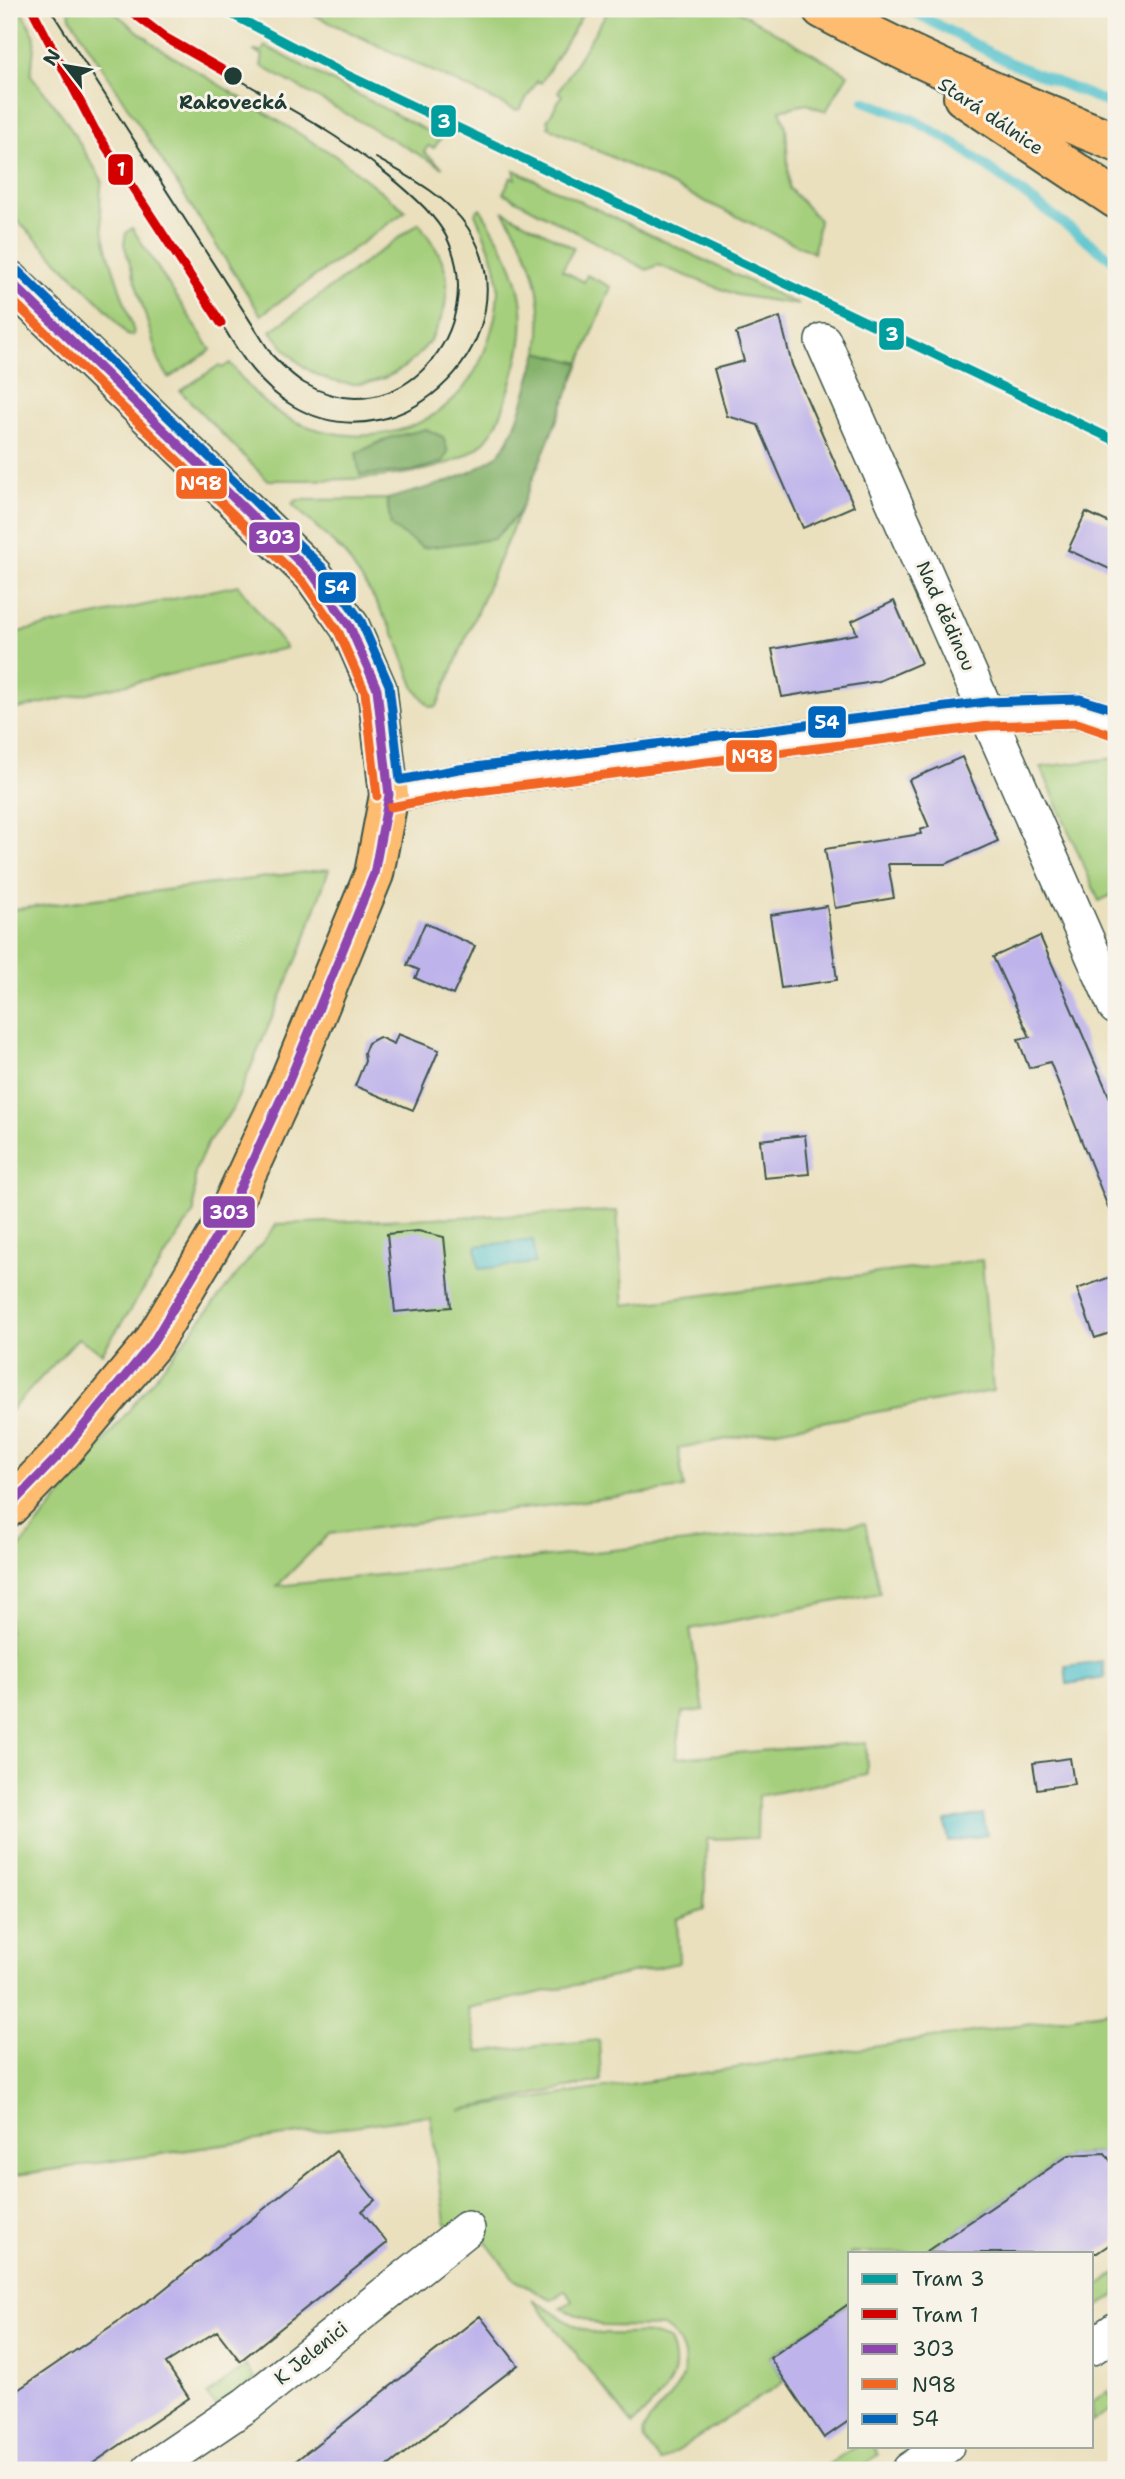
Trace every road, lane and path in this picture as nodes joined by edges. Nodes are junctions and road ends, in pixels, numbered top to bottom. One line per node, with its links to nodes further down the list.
1 (822, 9): 2 (main road, Stará dálnice)
2 (865, 32): 3 (main road, Stará dálnice); 4 (main road, Stará dálnice)
3 (1116, 142)
4 (1116, 199)
5 (9, 280): 9 (main road)
6 (823, 341): 7 (street, Nad dědinou)
7 (988, 714): 8 (street); 9 (street); 10 (street, Nad dědinou)
8 (1116, 723)
9 (389, 794): 11 (main road)
10 (1116, 1007)
11 (9, 1507)
12 (467, 2229): 16 (street, K Jelenici)
13 (1116, 2330): 14 (street)
14 (1094, 2346)
15 (943, 2448): 17 (street)
16 (150, 2470)
17 (910, 2470)

